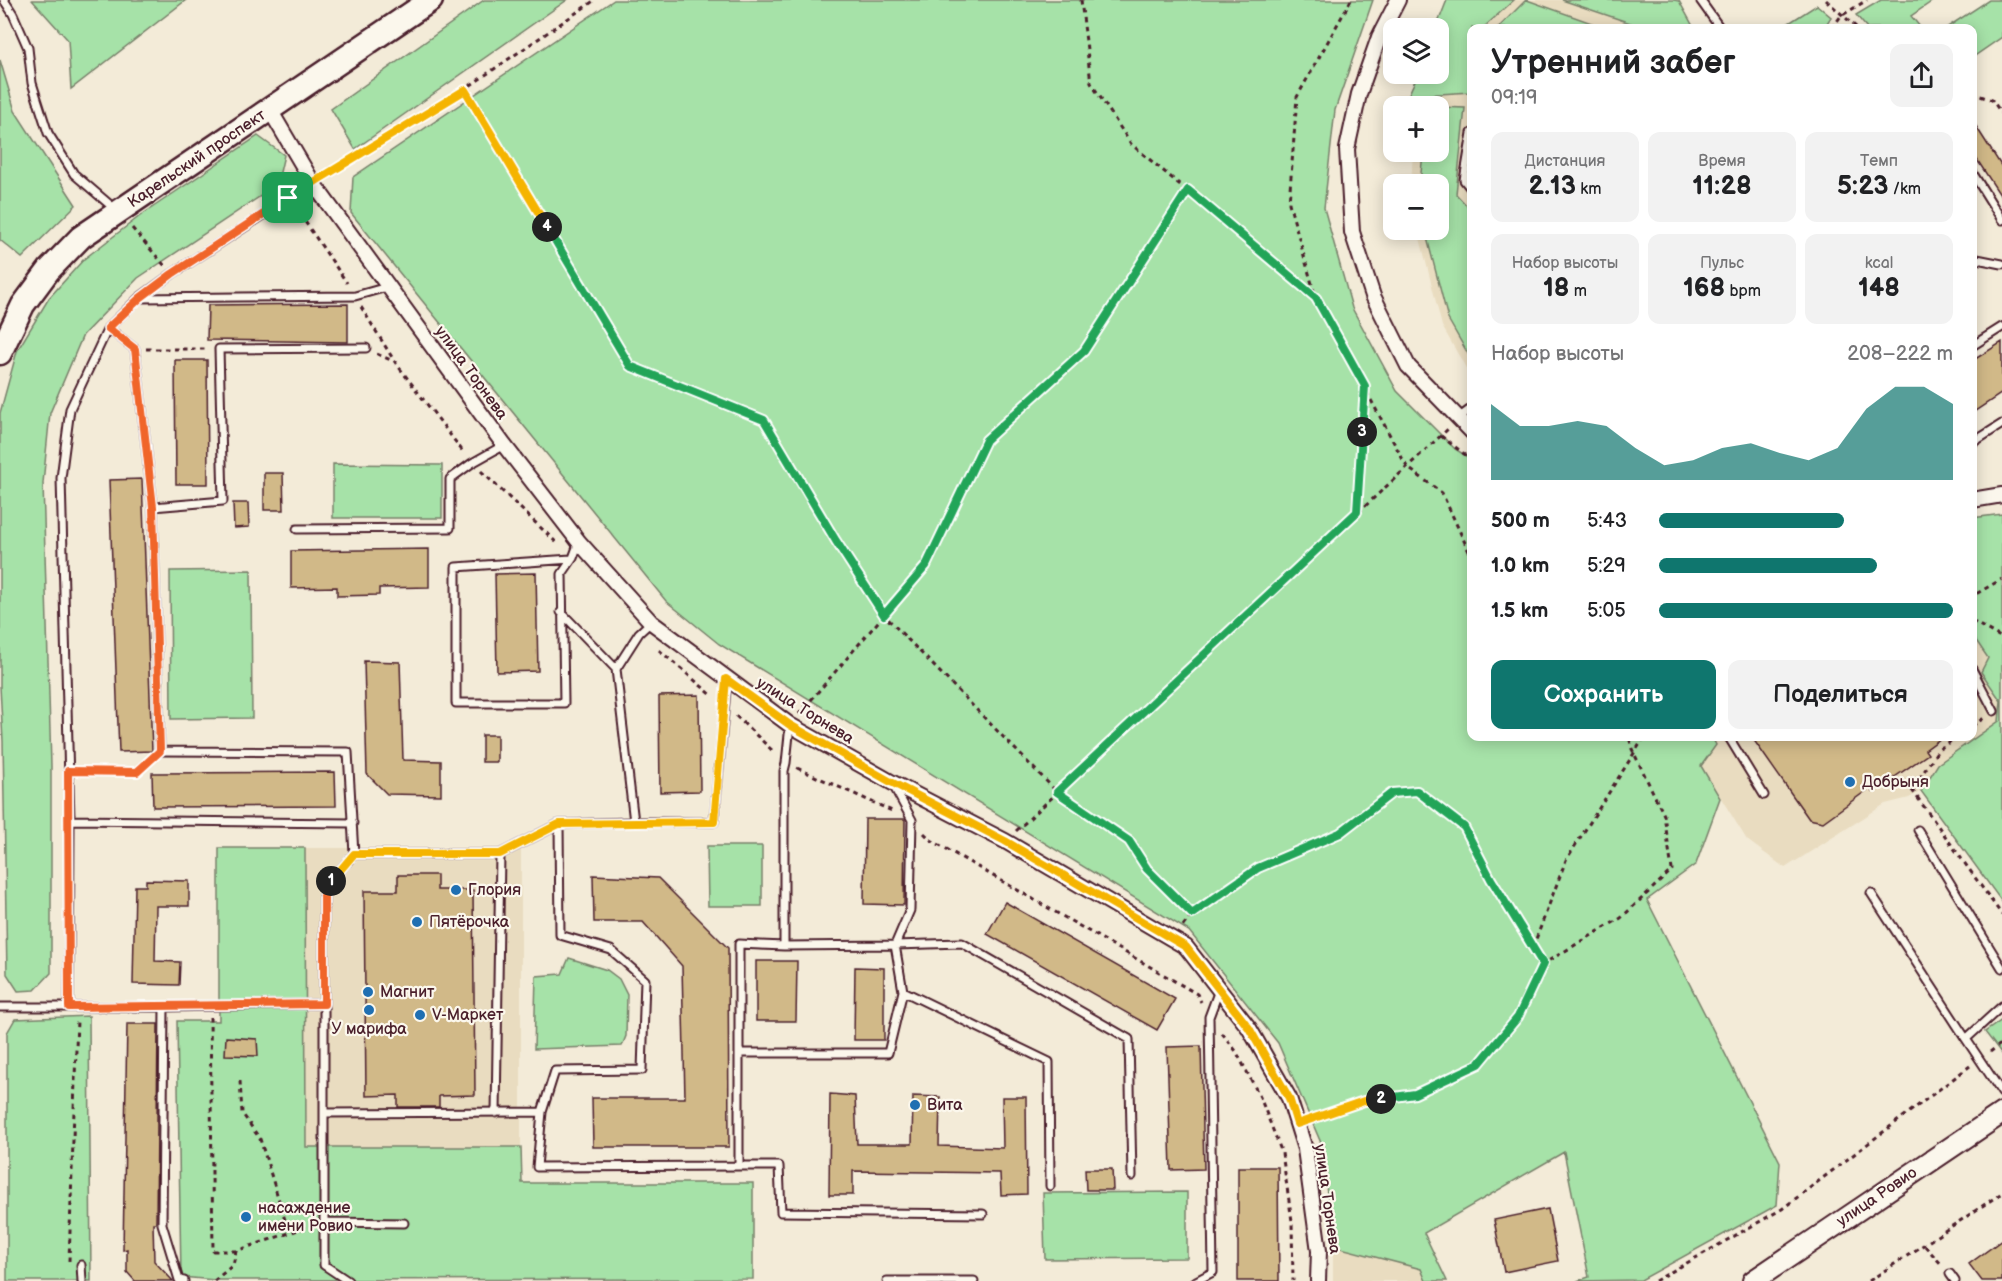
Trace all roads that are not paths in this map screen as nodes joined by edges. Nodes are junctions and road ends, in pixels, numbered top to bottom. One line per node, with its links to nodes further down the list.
1 (4, 0): 11 (lane)
2 (431, 0): 6 (main road, Карельский проспект)
3 (1398, 0): 23 (street)
4 (1700, 0): 5 (lane)
5 (1717, 24)
6 (270, 110): 9 (street, улица Торнева); 11 (main road, Карельский проспект)
7 (1467, 162): 10 (lane)
8 (1977, 180): 12 (lane)
9 (313, 183): 15 (street, улица Торнева); 16 (lane)
10 (1467, 184)
11 (118, 212): 21 (main road, Карельский проспект)
12 (2002, 220)
13 (1977, 259): 14 (lane)
14 (2002, 264)
15 (387, 287): 16 (lane); 27 (street, улица Торнева)
16 (140, 298): 18 (lane)
17 (2002, 327): 19 (lane)
18 (108, 328): 30 (lane); 44 (lane)
19 (1977, 343)
20 (366, 348): 30 (lane)
21 (0, 352)
22 (1467, 412): 23 (lane)
23 (1457, 419): 25 (street)
24 (2002, 424): 26 (lane)
25 (1467, 428)
26 (1977, 440)
27 (504, 445): 31 (lane); 32 (street, улица Торнева)
28 (2002, 495): 29 (street)
29 (1977, 499)
30 (153, 507): 46 (lane)
31 (297, 529)
32 (579, 542): 33 (lane); 35 (street, улица Торнева)
33 (572, 559): 34 (lane); 34 (lane)
34 (561, 612): 36 (lane)
35 (651, 622): 36 (lane); 37 (street, улица Торнева)
36 (616, 669): 45 (lane)
37 (726, 679): 40 (street, улица Торнева); 45 (lane)
38 (1977, 679): 39 (lane)
39 (1994, 711)
40 (790, 725): 42 (street, улица Торнева); 53 (lane)
41 (1731, 741): 43 (lane)
42 (891, 782): 52 (lane); 55 (street, улица Торнева)
43 (1764, 795)
44 (70, 820): 46 (lane); 61 (lane)
45 (634, 822): 47 (lane)
46 (353, 823): 49 (lane)
47 (559, 824): 50 (lane); 65 (lane)
48 (1918, 830): 54 (lane)
49 (354, 854): 50 (lane); 57 (lane)
50 (500, 854): 67 (lane)
51 (1870, 893): 62 (lane)
52 (895, 945): 53 (lane); 56 (lane); 70 (lane)
53 (784, 946): 63 (lane)
54 (2002, 968)
55 (1220, 990): 83 (lane); 84 (street, улица Торнева)
56 (903, 991): 63 (lane); 71 (lane)
57 (324, 1004): 58 (lane); 66 (lane)
58 (164, 1006): 61 (lane); 79 (lane)
59 (2002, 1006): 62 (lane)
60 (0, 1007): 61 (lane)
61 (73, 1007)
62 (1966, 1039): 64 (lane)
63 (739, 1053): 69 (lane)
64 (2002, 1093)
65 (542, 1112): 67 (lane); 69 (lane)
66 (325, 1113): 67 (lane); 73 (lane)
67 (496, 1113)
68 (2002, 1113): 85 (main road, улица Ровио)
69 (740, 1166): 72 (lane)
70 (1132, 1176)
71 (1050, 1186)
72 (983, 1214)
73 (324, 1222): 74 (lane); 80 (lane)
74 (404, 1223)
75 (81, 1265): 78 (lane)
76 (1950, 1274): 86 (lane)
77 (898, 1280): 81 (lane); 82 (lane)
78 (82, 1281)
79 (184, 1281)
80 (348, 1281)
81 (888, 1281)
82 (974, 1281)
83 (1196, 1281)
84 (1318, 1281)
85 (1753, 1281)
86 (1955, 1281)

